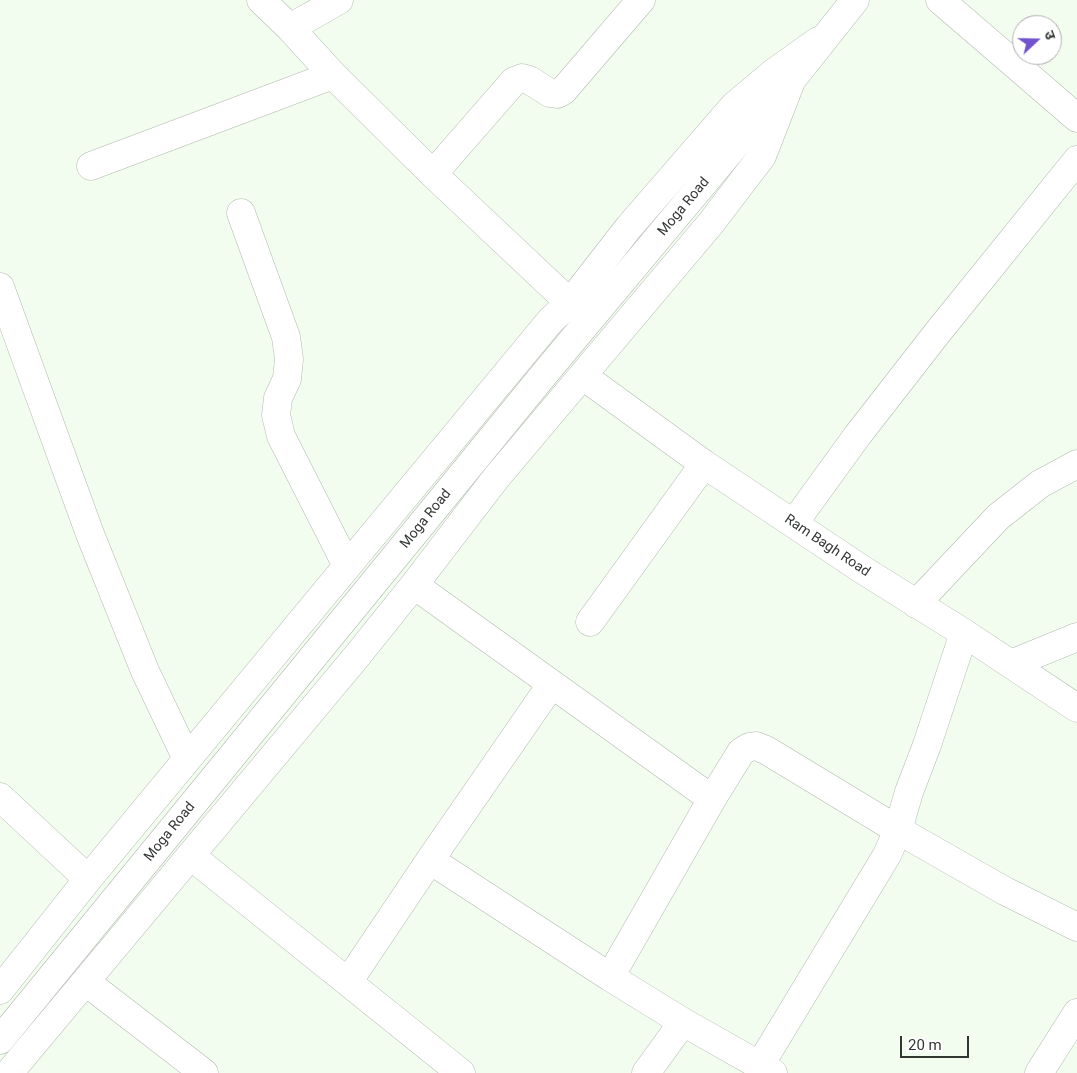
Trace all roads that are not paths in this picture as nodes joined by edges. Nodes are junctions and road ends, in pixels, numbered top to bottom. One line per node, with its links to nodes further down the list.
1 (261, 0): 6 (street)
2 (339, 0): 6 (street)
3 (640, 0): 13 (street)
4 (940, 0): 10 (street)
5 (848, 2): 7 (street, Moga Road)
6 (290, 28): 8 (street)
7 (827, 34): 9 (street, Moga Road); 16 (street)
8 (334, 76): 12 (street); 13 (street)
9 (790, 82): 17 (street); 44 (street, Moga Road)
10 (1077, 118)
11 (1077, 160): 20 (street)
12 (90, 166)
13 (433, 174): 16 (street)
14 (241, 212): 21 (street)
15 (0, 287): 30 (street)
16 (570, 303): 21 (street)
17 (583, 376): 18 (street, Ram Bagh Road); 22 (street)
18 (704, 464): 20 (street, Ram Bagh Road); 24 (street)
19 (1077, 464): 23 (street)
20 (794, 523): 23 (street, Ram Bagh Road)
21 (347, 566): 30 (street)
22 (414, 585): 28 (street); 34 (street)
23 (916, 604): 25 (street, Ram Bagh Road)
24 (590, 622)
25 (964, 632): 27 (street, Ram Bagh Road); 33 (street)
26 (1077, 637): 27 (street)
27 (1011, 664): 29 (street, Ram Bagh Road)
28 (551, 685): 32 (street); 35 (street)
29 (1077, 708)
30 (187, 759): 36 (street)
31 (0, 797): 36 (street)
32 (712, 799): 33 (street); 38 (street)
33 (898, 830): 37 (street); 45 (street)
34 (191, 856): 39 (street); 40 (street)
35 (430, 860): 38 (street); 40 (street)
36 (88, 879): 41 (street)
37 (1077, 927)
38 (610, 977): 43 (street)
39 (86, 982): 46 (street); 47 (street)
40 (348, 982): 48 (street)
41 (0, 990)
42 (1077, 1012): 50 (street)
43 (682, 1022): 45 (street); 49 (street)
44 (0, 1040)
45 (767, 1069)
46 (9, 1073)
47 (204, 1073)
48 (461, 1073)
49 (646, 1073)
50 (1039, 1073)

